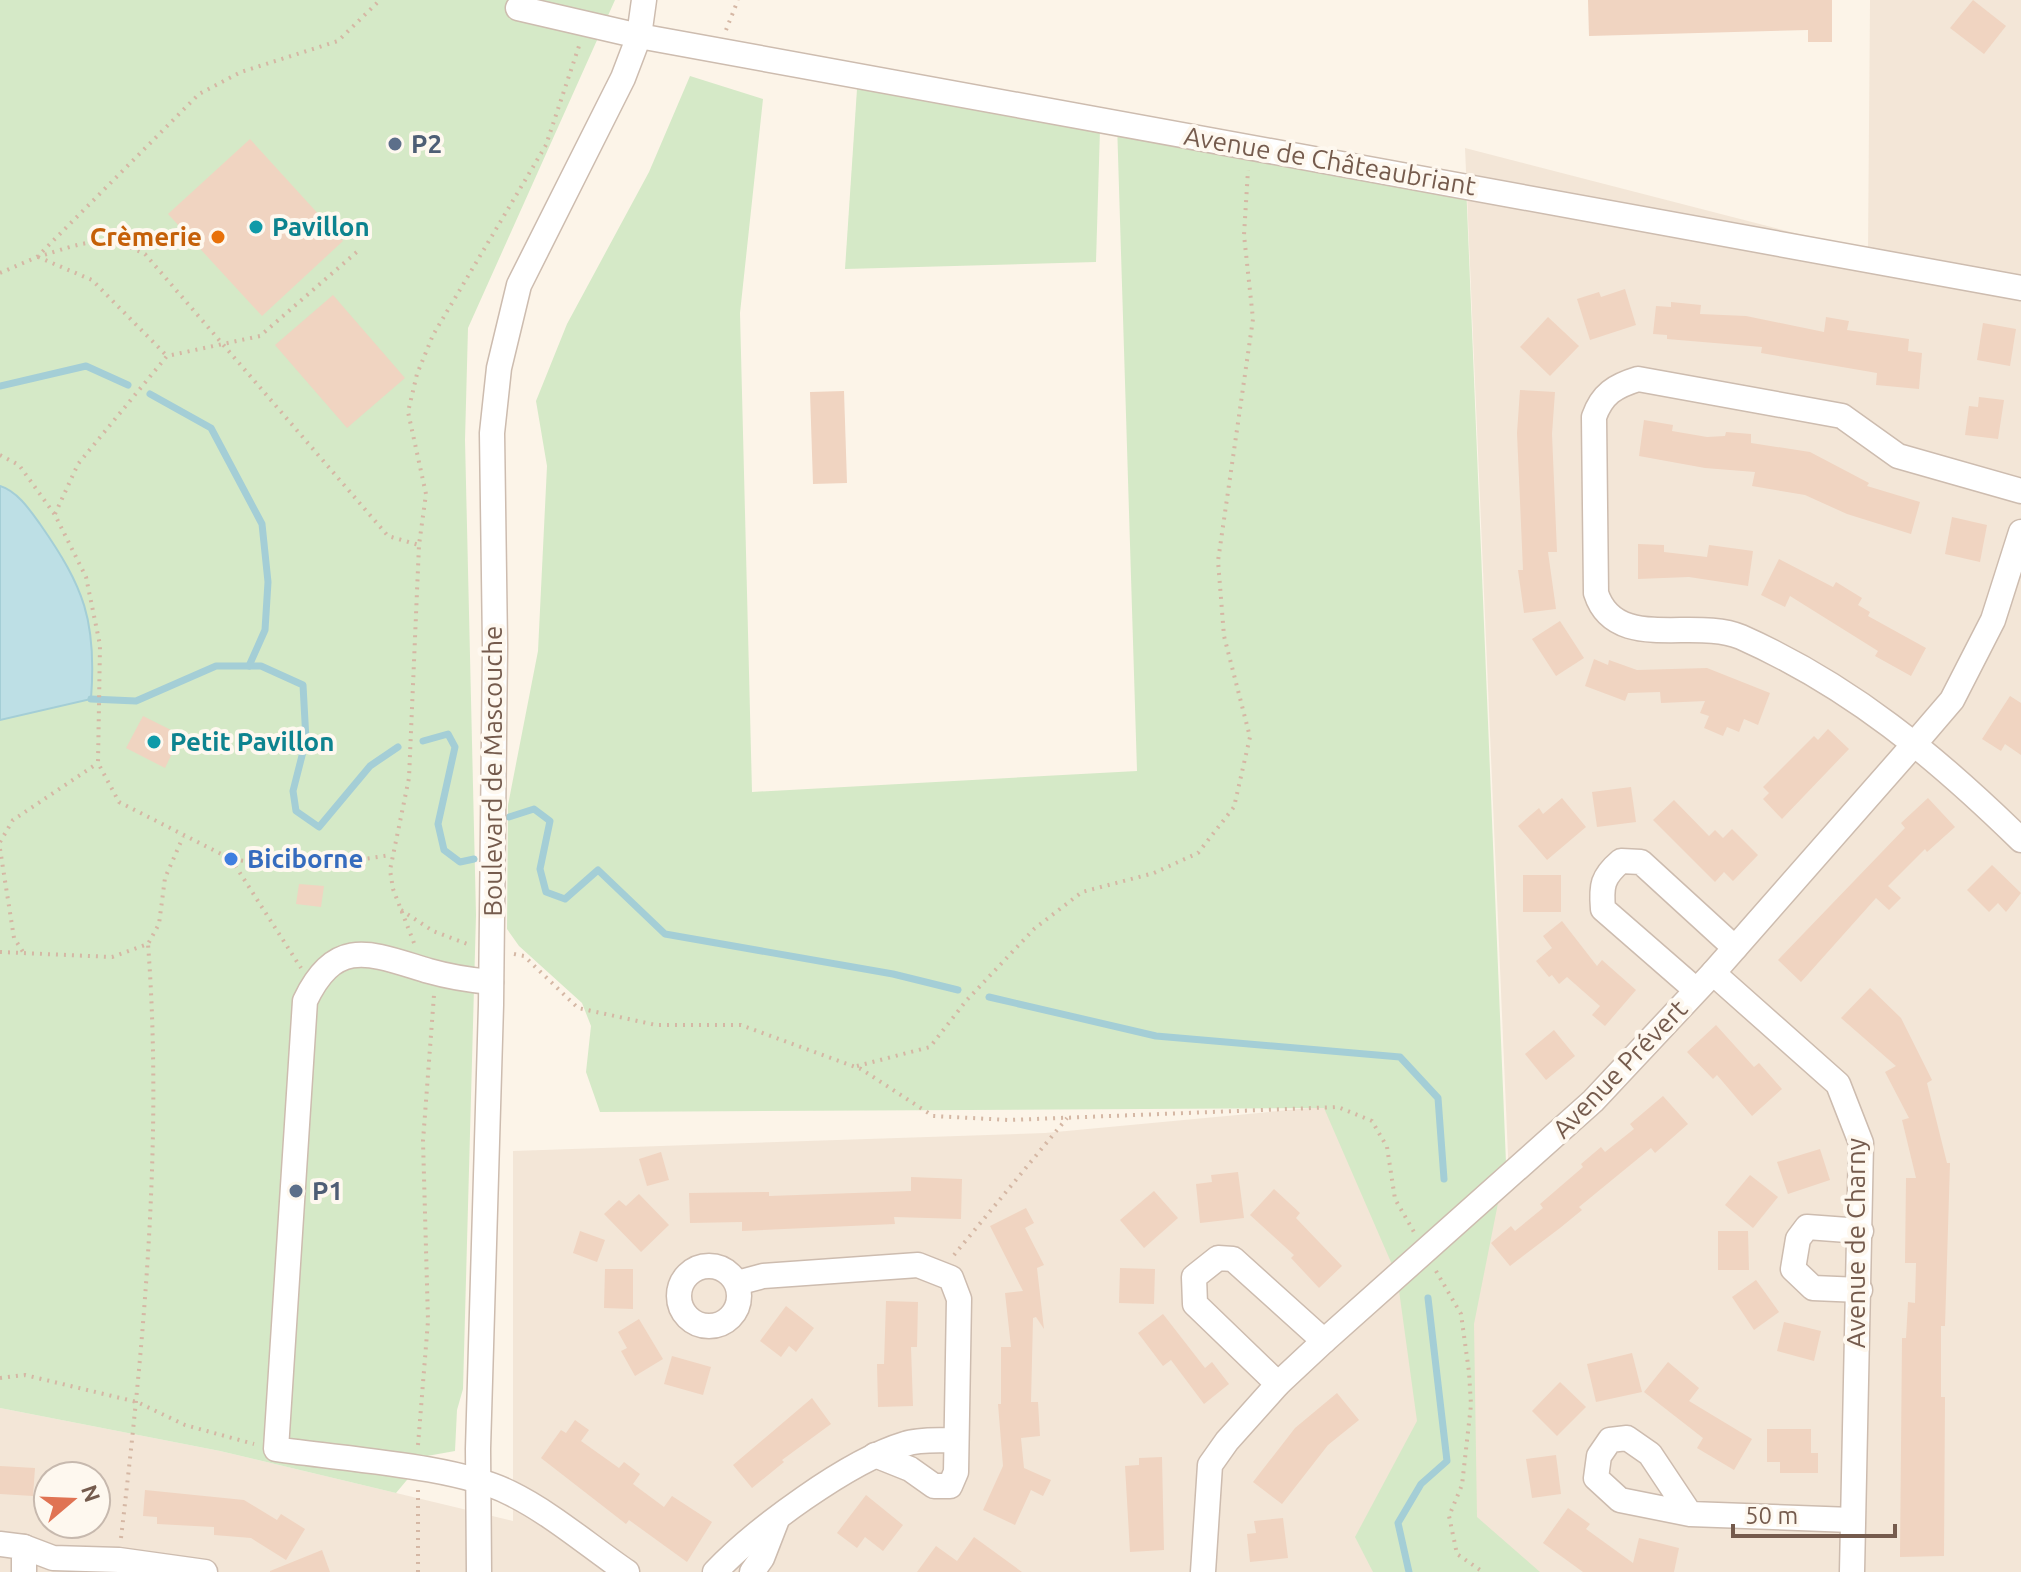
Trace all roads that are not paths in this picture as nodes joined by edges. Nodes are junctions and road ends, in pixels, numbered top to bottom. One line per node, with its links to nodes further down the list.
1 (644, 0): 3 (street, Boulevard de Mascouche)
2 (518, 8): 3 (street, Avenue de Châteaubriant)
3 (639, 36): 4 (street, Avenue de Châteaubriant); 12 (street, Boulevard de Mascouche)
4 (2021, 288)
5 (2021, 491): 7 (street)
6 (2019, 548): 7 (street, Avenue Prévert)
7 (1916, 742): 8 (street); 11 (street, Avenue Prévert)
8 (1986, 806): 9 (street); 10 (street)
9 (2021, 810)
10 (2021, 840)
11 (1735, 948): 13 (street, Avenue Prévert); 13 (street, Avenue de Charny)
12 (491, 982): 21 (street, Boulevard de Mascouche); 21 (street)
13 (1705, 982): 14 (street, Avenue de Charny); 17 (street, Avenue Prévert)
14 (1861, 1231): 16 (street, Avenue de Charny); 16 (street)
15 (737, 1283): 19 (street)
16 (1860, 1290): 23 (street, Avenue de Charny)
17 (1324, 1341): 18 (street, Avenue Prévert); 18 (street)
18 (1278, 1384): 32 (street, Avenue Prévert)
19 (954, 1440): 20 (street); 20 (street)
20 (875, 1455): 24 (street)
21 (478, 1484): 28 (street, Boulevard de Mascouche); 29 (street)
22 (1690, 1514): 23 (street)
23 (1852, 1520): 33 (street, Avenue de Charny)
24 (776, 1522): 30 (street); 31 (street)
25 (12, 1546): 26 (street); 27 (street)
26 (24, 1572)
27 (205, 1572)
28 (479, 1572)
29 (627, 1572)
30 (715, 1572)
31 (752, 1572)
32 (1203, 1572)
33 (1852, 1572)

